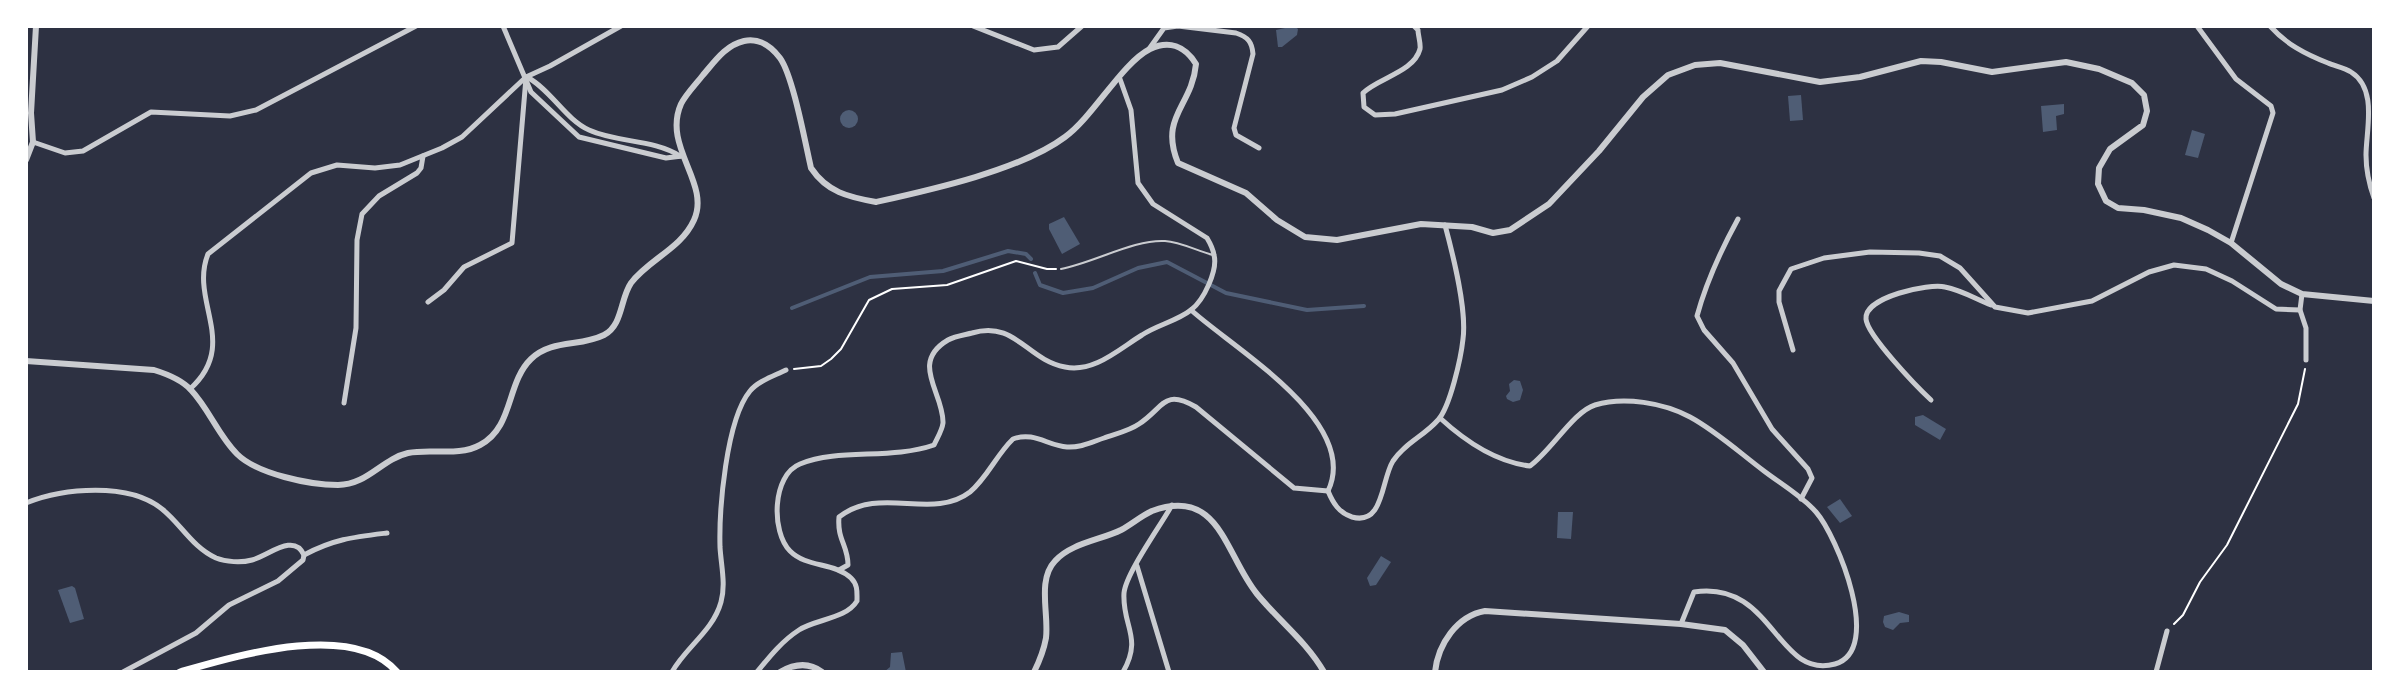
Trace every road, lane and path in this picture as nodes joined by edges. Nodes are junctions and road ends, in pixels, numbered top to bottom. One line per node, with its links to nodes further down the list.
1 (36, 26): 15 (street)
2 (416, 26): 15 (street)
3 (503, 26): 13 (street)
4 (621, 26): 13 (street)
5 (973, 26): 6 (street)
6 (1082, 26)
7 (1178, 26): 12 (street); 16 (street)
8 (1414, 26): 9 (street)
9 (1588, 26)
10 (2197, 26): 23 (street)
11 (2270, 26): 20 (street)
12 (1148, 50): 14 (street); 22 (street)
13 (526, 77): 17 (street); 18 (street); 18 (street); 28 (street)
14 (1120, 79): 18 (street); 24 (street)
15 (33, 142): 19 (street)
16 (1259, 148)
17 (423, 156): 37 (street); 39 (street)
18 (682, 156): 37 (street)
19 (26, 160)
20 (2374, 198)
21 (1738, 219): 42 (street)
22 (1445, 224): 23 (street); 40 (street)
23 (2231, 243): 26 (street)
24 (1215, 255): 25 (lane); 29 (street)
25 (1061, 269): 36 (path)
26 (2302, 294): 27 (street); 31 (street)
27 (2374, 301)
28 (428, 302)
29 (1194, 307): 41 (street); 48 (street)
30 (1995, 307): 31 (street); 32 (street); 38 (street)
31 (2300, 310): 33 (street)
32 (1793, 350)
33 (2306, 360)
34 (26, 361): 37 (street)
35 (2305, 368): 50 (path)
36 (786, 370): 54 (street)
37 (190, 389)
38 (1931, 400)
39 (344, 403)
40 (1440, 418): 41 (street); 42 (street)
41 (1328, 491): 48 (street)
42 (1801, 499): 49 (street)
43 (26, 503): 46 (street)
44 (1173, 505): 47 (street); 58 (street); 61 (street)
45 (387, 533): 46 (street)
46 (304, 555): 51 (street)
47 (1137, 565): 59 (street); 60 (street)
48 (839, 570): 55 (street)
49 (1681, 624): 62 (street); 63 (street)
50 (2167, 631): 64 (street)
51 (123, 672)
52 (180, 672): 53 (main road)
53 (397, 672)
54 (672, 672)
55 (757, 672)
56 (780, 672): 57 (street)
57 (822, 672)
58 (1034, 672)
59 (1123, 672)
60 (1169, 672)
61 (1324, 672)
62 (1435, 672)
63 (1764, 672)
64 (2156, 672)

